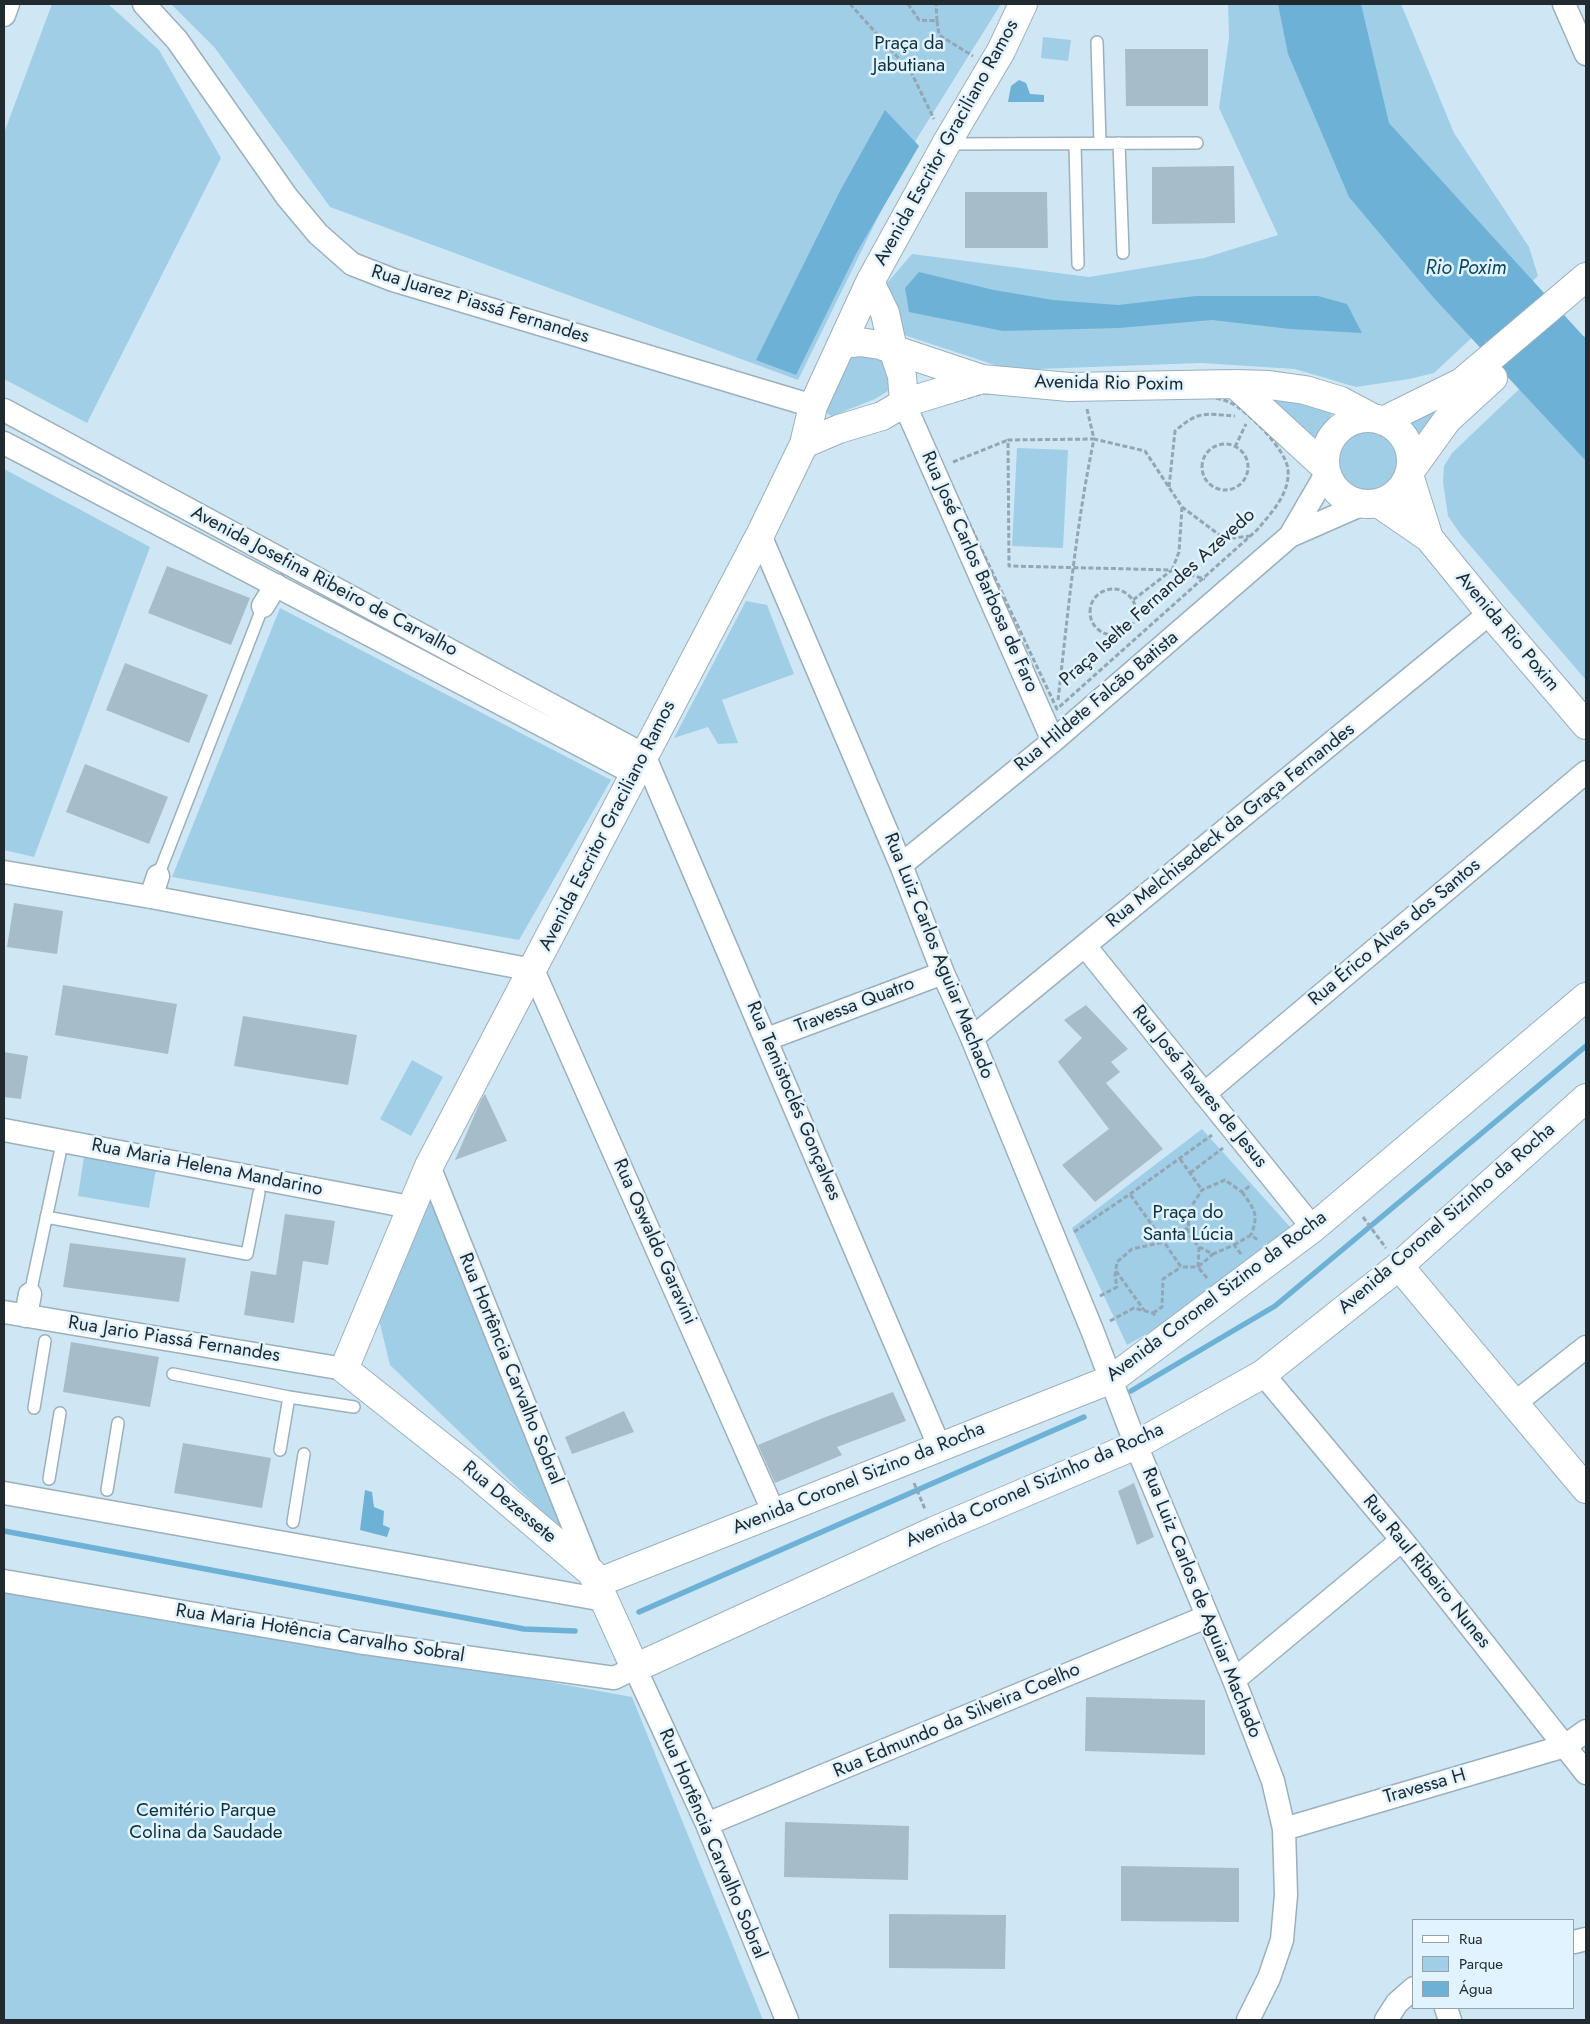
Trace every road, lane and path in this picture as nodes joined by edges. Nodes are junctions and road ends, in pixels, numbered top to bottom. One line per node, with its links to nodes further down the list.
1 (8, 4): 8 (street)
2 (144, 4): 29 (street, Rua Juarez Piassá Fernandes)
3 (850, 4): 13 (path)
4 (908, 4): 9 (path)
5 (936, 4): 9 (path)
6 (1023, 4): 12 (street, Avenida Escritor Graciliano Ramos)
7 (1564, 4): 11 (street)
8 (4, 15)
9 (937, 21): 12 (path)
10 (1097, 42): 15 (lane)
11 (1586, 54)
12 (990, 67): 13 (street, Avenida Escritor Graciliano Ramos)
13 (946, 144): 14 (lane); 20 (street, Avenida Escritor Graciliano Ramos)
14 (1075, 144): 15 (lane); 19 (lane)
15 (1100, 144): 16 (lane)
16 (1119, 144): 17 (lane); 18 (lane)
17 (1197, 144)
18 (1123, 253)
19 (1078, 264)
20 (870, 282): 22 (street, Avenida Escritor Graciliano Ramos); 23 (street, Avenida Escritor Graciliano Ramos)
21 (1584, 287): 26 (street)
22 (842, 344): 23 (street, Avenida Rio Poxim); 29 (street, Avenida Escritor Graciliano Ramos)
23 (893, 350): 24 (street, Avenida Rio Poxim); 28 (street)
24 (982, 379): 25 (street, Avenida Rio Poxim); 28 (street, Avenida Rio Poxim)
25 (1235, 384): 32 (street, Avenida Rio Poxim); 40 (street)
26 (1468, 389): 32 (street); 41 (street)
27 (1083, 394): 31 (path, Praça Iselte Fernandes Azevedo); 34 (path); 39 (path, Praça Iselte Fernandes Azevedo)
28 (904, 403): 33 (street, Avenida Rio Poxim); 39 (street, Rua José Carlos Barbosa de Faro)
29 (812, 406): 33 (street); 37 (street, Avenida Escritor Graciliano Ramos)
30 (4, 410): 60 (street, Avenida Josefina Ribeiro de Carvalho)
31 (1249, 417): 38 (path); 42 (path); 46 (path, Praça Iselte Fernandes Azevedo)
32 (1378, 420): 40 (street); 41 (street)
33 (839, 429): 37 (street, Avenida Rio Poxim)
34 (1094, 439): 35 (path); 42 (path); 49 (path)
35 (1008, 440): 39 (path); 49 (path)
36 (4, 443): 52 (street, Avenida Josefina Ribeiro de Carvalho)
37 (804, 444): 45 (street, Avenida Escritor Graciliano Ramos)
38 (1235, 447): 38 (path)
39 (938, 468): 57 (path, Praça Iselte Fernandes Azevedo); 59 (street, Rua José Carlos Barbosa de Faro)
40 (1326, 471): 43 (street); 47 (street, Rua Hildete Falcão Batista)
41 (1410, 472): 43 (street); 48 (street, Avenida Rio Poxim)
42 (1169, 487): 44 (path)
43 (1370, 504): 47 (street, Rua Hildete Falcão Batista); 48 (street, Avenida Rio Poxim)
44 (1182, 507): 46 (path); 50 (path)
45 (760, 535): 60 (street, Avenida Escritor Graciliano Ramos); 62 (street, Rua Luiz Carlos Aguiar Machado)
46 (1251, 536): 47 (path); 51 (path, Praça Iselte Fernandes Azevedo)
47 (1290, 536): 53 (street, Rua Hildete Falcão Batista)
48 (1429, 538): 56 (street, Avenida Rio Poxim)
49 (1074, 567): 50 (path); 57 (path)
50 (1172, 570): 51 (path); 54 (path)
51 (1204, 578): 53 (path); 57 (path, Praça Iselte Fernandes Azevedo)
52 (276, 585): 55 (street); 60 (street, Avenida Josefina Ribeiro de Carvalho)
53 (1227, 590): 59 (street, Rua Hildete Falcão Batista)
54 (1133, 600): 54 (path)
55 (263, 606): 64 (lane)
56 (1490, 613): 58 (street, Avenida Rio Poxim); 65 (street, Rua Melchisedeck da Graça Fernandes)
57 (1057, 709): 59 (path)
58 (1586, 725)
59 (1053, 741): 62 (street, Rua Hildete Falcão Batista)
60 (640, 765): 66 (street, Avenida Escritor Graciliano Ramos); 70 (street, Rua Temistoclés Gonçalves)
61 (1586, 772): 71 (street, Rua Érico Alves dos Santos)
62 (901, 864): 67 (street, Rua Luiz Carlos Aguiar Machado)
63 (4, 872): 64 (street)
64 (154, 887): 66 (street)
65 (1085, 946): 69 (street, Rua Melchisedeck da Graça Fernandes); 71 (street, Rua José Tavares de Jesus)
66 (533, 970): 77 (street, Avenida Escritor Graciliano Ramos); 129 (street, Rua Oswaldo Garavini)
67 (943, 973): 69 (street, Rua Luiz Carlos Aguiar Machado); 70 (street, Travessa Quatro)
68 (1586, 997): 84 (street, Avenida Coronel Sizino da Rocha)
69 (972, 1038): 91 (street, Rua Luiz Carlos Aguiar Machado)
70 (767, 1040): 121 (street, Rua Temistoclés Gonçalves)
71 (1204, 1094): 74 (street, Rua José Tavares de Jesus)
72 (1586, 1098): 94 (street, Avenida Coronel Sizinho da Rocha)
73 (4, 1130): 75 (street, Rua Maria Helena Mandarino)
74 (1233, 1130): 76 (path); 78 (street, Rua José Tavares de Jesus); 79 (path)
75 (61, 1147): 80 (street, Rua Maria Helena Mandarino); 86 (lane)
76 (1180, 1159): 79 (path); 83 (path)
77 (429, 1166): 85 (street, Avenida Escritor Graciliano Ramos); 134 (street, Rua Hortência Carvalho Sobral)
78 (1267, 1172): 82 (path); 88 (street, Rua José Tavares de Jesus)
79 (1190, 1173): 81 (path)
80 (260, 1186): 85 (street, Rua Maria Helena Mandarino); 86 (lane)
81 (1202, 1190): 82 (path); 87 (path)
82 (1242, 1192): 89 (path)
83 (1130, 1194): 90 (path); 91 (path)
84 (1349, 1197): 88 (street, Avenida Coronel Sizino da Rocha); 94 (path)
85 (410, 1207): 110 (street, Avenida Escritor Graciliano Ramos)
86 (46, 1217): 99 (lane)
87 (1189, 1228): 90 (path); 92 (path)
88 (1313, 1228): 98 (street, Avenida Coronel Sizino da Rocha)
89 (1251, 1235)
90 (1164, 1242): 95 (path); 97 (path)
91 (1056, 1243): 101 (street, Rua Luiz Carlos Aguiar Machado)
92 (1199, 1248): 93 (path); 96 (path)
93 (1213, 1254): 96 (path); 98 (path)
94 (1399, 1266): 112 (street, Avenida Coronel Sizinho da Rocha); 115 (street)
95 (1181, 1267): 96 (path); 104 (path)
96 (1198, 1267): 100 (path)
97 (1116, 1270): 101 (path); 102 (path)
98 (1254, 1272): 100 (street, Avenida Coronel Sizino da Rocha)
99 (30, 1294): 105 (street)
100 (1222, 1296): 107 (street, Avenida Coronel Sizino da Rocha)
101 (1082, 1306): 106 (street, Rua Luiz Carlos Aguiar Machado)
102 (1145, 1311): 104 (path); 106 (path)
103 (4, 1312): 105 (street, Rua Jario Piassá Fernandes)
104 (1154, 1313): 107 (path)
105 (26, 1316): 110 (street, Rua Jario Piassá Fernandes)
106 (1092, 1330): 113 (street, Rua Luiz Carlos Aguiar Machado)
107 (1169, 1336): 113 (street, Avenida Coronel Sizino da Rocha)
108 (45, 1341): 117 (lane)
109 (1586, 1348): 115 (street)
110 (344, 1369): 134 (street, Rua Dezessete)
111 (173, 1374): 114 (lane)
112 (1263, 1374): 120 (street, Avenida Coronel Sizinho da Rocha); 132 (street, Rua Raul Ribeiro Nunes)
113 (1112, 1379): 120 (street, Rua Luiz Carlos de Aguiar Machado); 121 (street, Avenida Coronel Sizino da Rocha)
114 (289, 1397): 116 (lane); 122 (lane)
115 (1515, 1403): 126 (street)
116 (354, 1407)
117 (34, 1408)
118 (60, 1413): 125 (lane)
119 (118, 1423): 127 (lane)
120 (1136, 1445): 131 (street, Avenida Coronel Sizinho da Rocha); 135 (street, Rua Luiz Carlos de Aguiar Machado)
121 (940, 1448): 124 (street, Avenida Coronel Sizino da Rocha)
122 (280, 1450)
123 (304, 1454): 130 (lane)
124 (905, 1462): 129 (street, Avenida Coronel Sizino da Rocha); 131 (path)
125 (49, 1479)
126 (1586, 1489)
127 (107, 1490)
128 (4, 1493): 134 (street)
129 (774, 1513): 134 (street, Avenida Coronel Sizino da Rocha)
130 (293, 1522)
131 (934, 1531): 136 (street, Avenida Coronel Sizinho da Rocha)
132 (1402, 1540): 137 (street); 139 (street, Rua Raul Ribeiro Nunes)
133 (4, 1581): 136 (street, Rua Maria Hotência Carvalho Sobral)
134 (598, 1585): 136 (street, Rua Dezessete)
135 (1206, 1617): 137 (street, Rua Luiz Carlos de Aguiar Machado); 141 (street, Rua Edmundo da Silveira Coelho)
136 (635, 1668): 141 (street, Rua Hortência Carvalho Sobral)
137 (1234, 1680): 142 (street, Rua Luiz Carlos de Aguiar Machado)
138 (1586, 1731): 139 (street, Travessa H)
139 (1565, 1746): 140 (street, Rua Raul Ribeiro Nunes); 142 (street, Travessa H)
140 (1586, 1773)
141 (707, 1824): 144 (street, Rua Hortência Carvalho Sobral)
142 (1284, 1828): 145 (street)
143 (1412, 1990): 146 (street)
144 (787, 2020)
145 (1248, 2020)
146 (1386, 2020)

